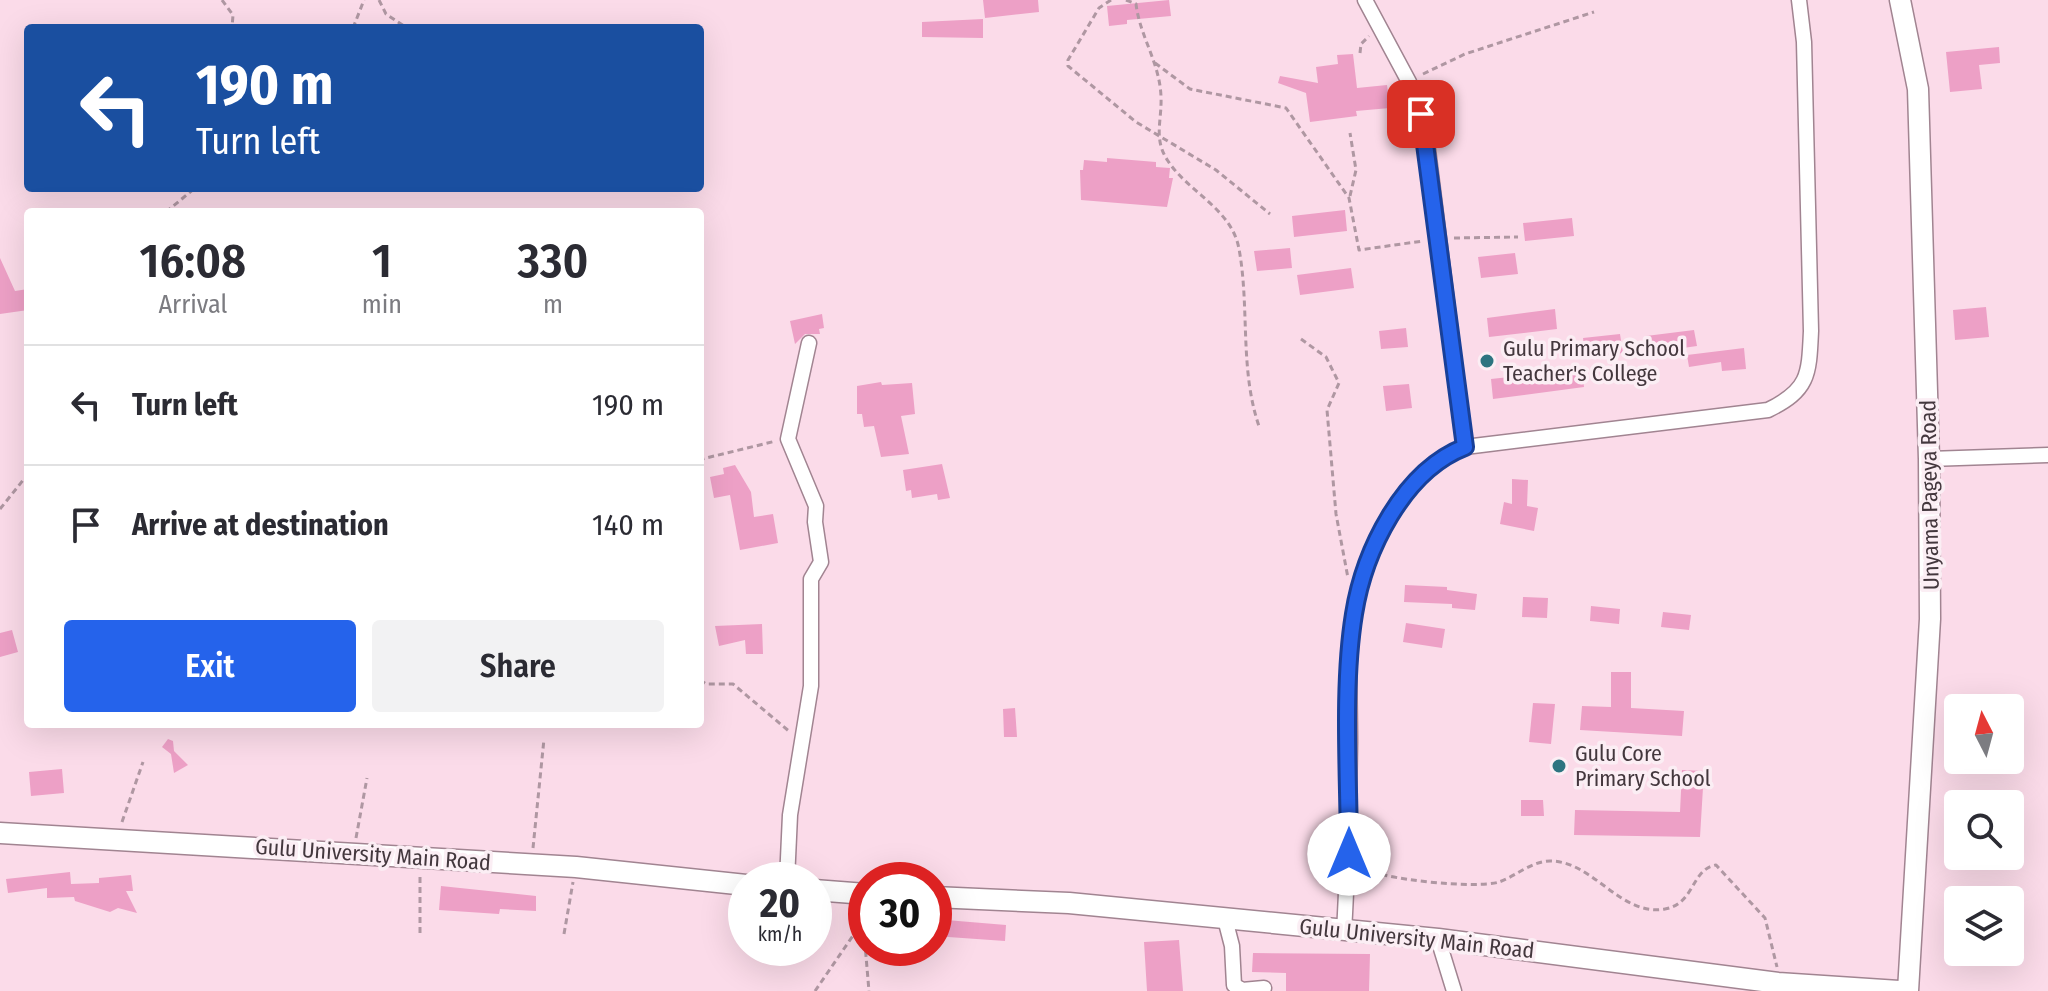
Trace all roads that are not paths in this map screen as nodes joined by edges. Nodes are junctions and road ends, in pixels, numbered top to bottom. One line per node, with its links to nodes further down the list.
1 (1365, 0): 5 (street)
2 (1799, 0): 5 (street)
3 (1900, 0): 7 (street, Unyama Pageya Road)
4 (809, 343): 9 (street)
5 (1465, 447): 13 (street)
6 (2048, 455): 7 (street)
7 (1929, 459): 18 (street, Unyama Pageya Road)
8 (0, 833): 10 (street, Gulu University Main Road)
9 (788, 862)
10 (728, 883)
11 (952, 898): 12 (street, Gulu University Main Road)
12 (1225, 919): 13 (street, Gulu University Main Road); 15 (street)
13 (1344, 931): 14 (street, Gulu University Main Road)
14 (1438, 939): 16 (street); 17 (street, Gulu University Main Road)
15 (1262, 991)
16 (1454, 991)
17 (1899, 991)
18 (1908, 991)

